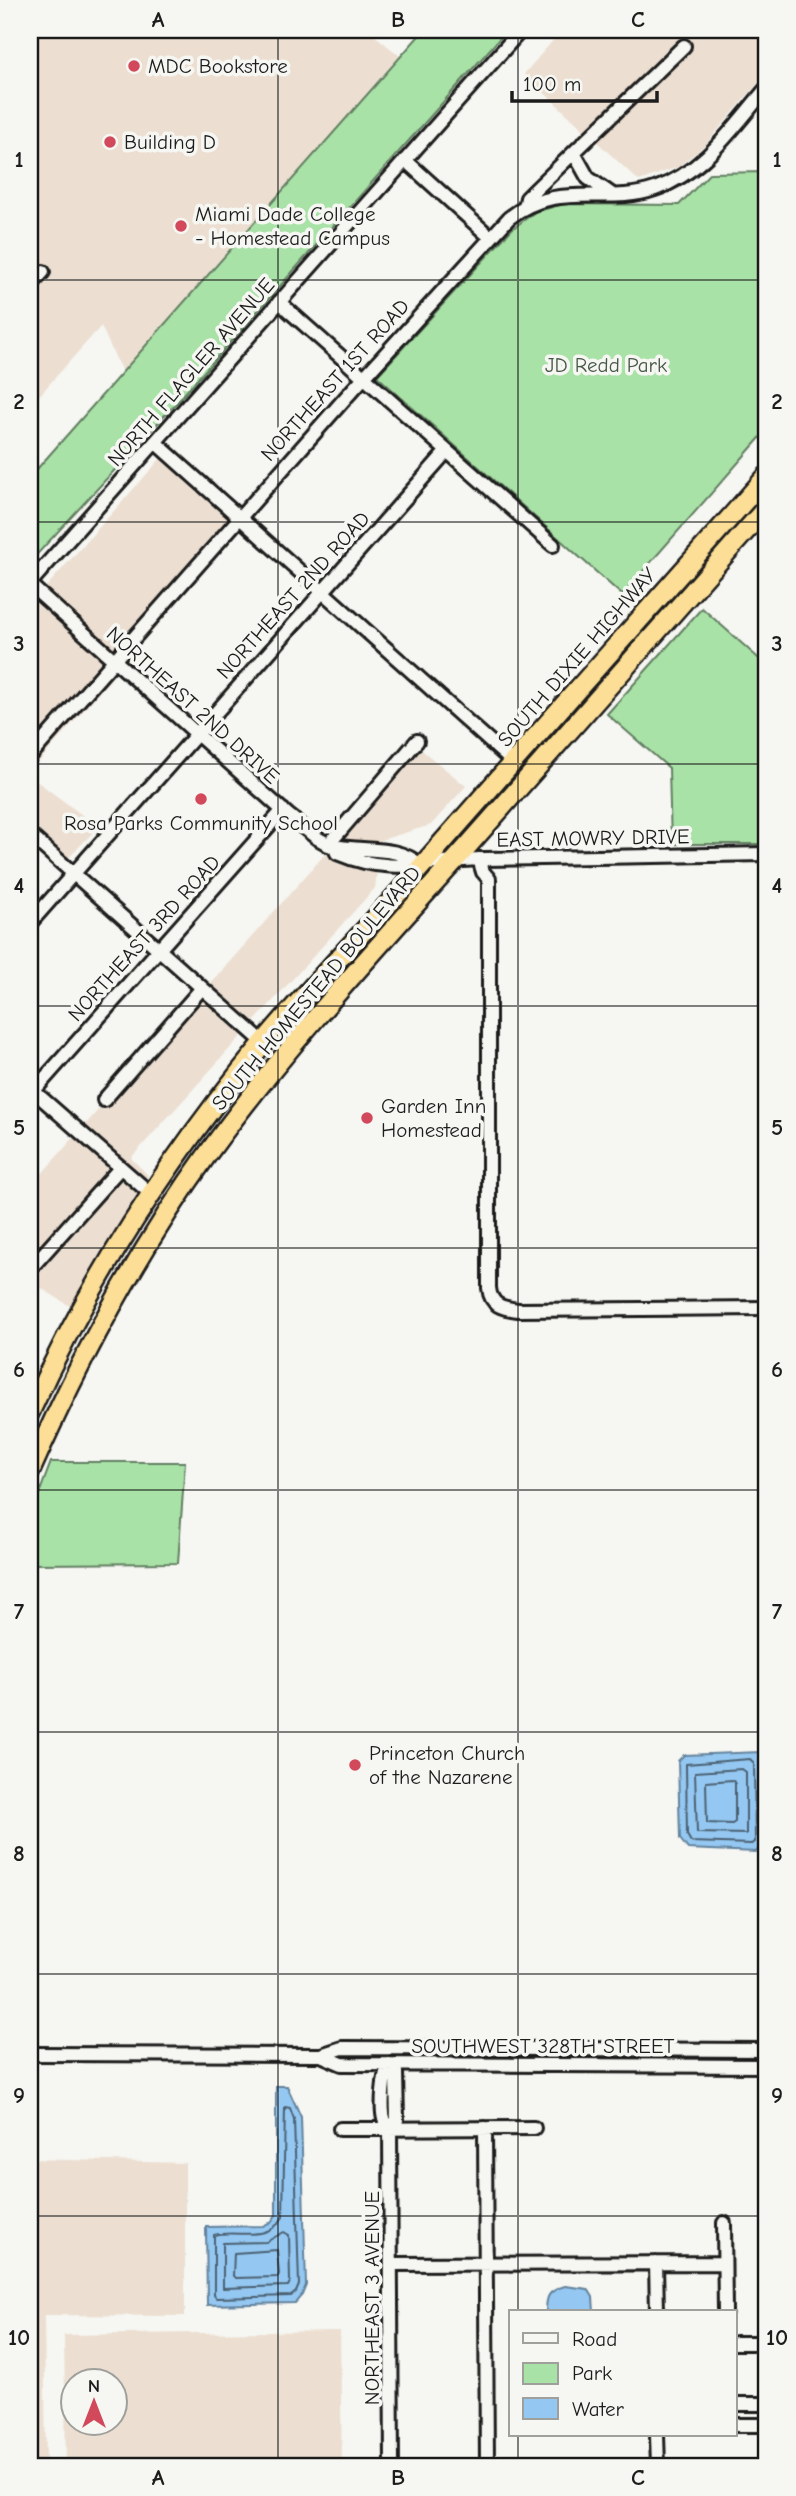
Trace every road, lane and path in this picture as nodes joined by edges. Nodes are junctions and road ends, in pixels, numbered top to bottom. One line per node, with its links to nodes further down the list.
1 (521, 30): 5 (street, NORTH FLAGLER AVENUE)
2 (684, 46): 4 (street, NORTHEAST 1ST ROAD)
3 (766, 89): 6 (street)
4 (573, 153): 6 (street); 7 (street, NORTHEAST 1ST ROAD)
5 (405, 160): 8 (street); 11 (street, NORTH FLAGLER AVENUE)
6 (611, 194): 7 (street)
7 (525, 207): 8 (street, NORTHEAST 1ST ROAD)
8 (489, 237): 12 (street, NORTHEAST 1ST ROAD)
9 (43, 271): 10 (street)
10 (30, 286)
11 (279, 302): 12 (street); 13 (street, NORTH FLAGLER AVENUE)
12 (364, 377): 14 (street); 17 (street, NORTHEAST 1ST ROAD)
13 (155, 442): 17 (street); 19 (street, NORTH FLAGLER AVENUE)
14 (447, 451): 18 (street); 20 (street, NORTHEAST 2ND ROAD)
15 (766, 477): 25 (highway, SOUTH DIXIE HIGHWAY)
16 (766, 509): 32 (highway, SOUTH DIXIE HIGHWAY)
17 (239, 518): 20 (street); 21 (street, NORTHEAST 1ST ROAD)
18 (553, 545)
19 (30, 584): 21 (street, NORTHEAST 2ND DRIVE)
20 (321, 590): 22 (street, NORTHEAST 2ND ROAD); 25 (street)
21 (114, 660): 22 (street, NORTHEAST 2ND DRIVE); 24 (street, NORTHEAST 1ST ROAD)
22 (195, 733): 26 (street, NORTHEAST 2ND DRIVE); 34 (street, NORTHEAST 2ND ROAD)
23 (417, 741): 28 (street)
24 (30, 756)
25 (514, 763): 33 (highway, SOUTH DIXIE HIGHWAY)
26 (283, 810): 28 (street, NORTHEAST 2ND DRIVE); 37 (street, NORTHEAST 3RD ROAD)
27 (30, 835): 34 (street)
28 (331, 847): 33 (street)
29 (766, 854): 31 (street, EAST MOWRY DRIVE)
30 (480, 859): 31 (street, EAST MOWRY DRIVE); 32 (street, EAST MOWRY DRIVE); 35 (street)
31 (502, 859): 35 (street)
32 (453, 862): 33 (street, EAST MOWRY DRIVE); 45 (highway, SOUTH HOMESTEAD BOULEVARD)
33 (421, 866): 39 (highway, SOUTH HOMESTEAD BOULEVARD)
34 (72, 873): 36 (street, NORTHEAST 2ND ROAD); 37 (street)
35 (489, 879): 48 (street)
36 (30, 923)
37 (159, 950): 38 (street); 40 (street, NORTHEAST 3RD ROAD)
38 (202, 988): 39 (street); 42 (street)
39 (264, 1042): 41 (highway, SOUTH HOMESTEAD BOULEVARD)
40 (31, 1092): 43 (street)
41 (222, 1095): 44 (highway, SOUTH HOMESTEAD BOULEVARD); 45 (highway)
42 (104, 1100)
43 (120, 1168): 44 (street); 46 (street)
44 (150, 1194): 47 (highway); 49 (highway, SOUTH HOMESTEAD BOULEVARD)
45 (176, 1200): 47 (highway, SOUTH HOMESTEAD BOULEVARD)
46 (30, 1269)
47 (114, 1302): 50 (highway, SOUTH HOMESTEAD BOULEVARD)
48 (766, 1308)
49 (30, 1412)
50 (30, 1469)
51 (766, 2050): 53 (street, SOUTHWEST 328TH STREET)
52 (30, 2054): 53 (street, SOUTHWEST 328TH STREET)
53 (321, 2056): 54 (street, SOUTHWEST 328TH STREET)
54 (389, 2064): 55 (street, SOUTHWEST 328TH STREET); 59 (street, NORTHEAST 3 AVENUE)
55 (766, 2066)
56 (485, 2128): 57 (street); 59 (street); 64 (street)
57 (534, 2128)
58 (340, 2129): 59 (street)
59 (390, 2129): 63 (street, NORTHEAST 3 AVENUE)
60 (724, 2223): 62 (street)
61 (656, 2263): 62 (street); 64 (street); 65 (street)
62 (724, 2263): 66 (street)
63 (391, 2264): 64 (street); 74 (street, NORTHEAST 3 AVENUE)
64 (485, 2264): 75 (street)
65 (656, 2310)
66 (724, 2310)
67 (736, 2343): 68 (street)
68 (766, 2343)
69 (736, 2404): 70 (street)
70 (766, 2404)
71 (736, 2425): 72 (street)
72 (766, 2426)
73 (657, 2436): 76 (street)
74 (392, 2466)
75 (487, 2466)
76 (658, 2466)

